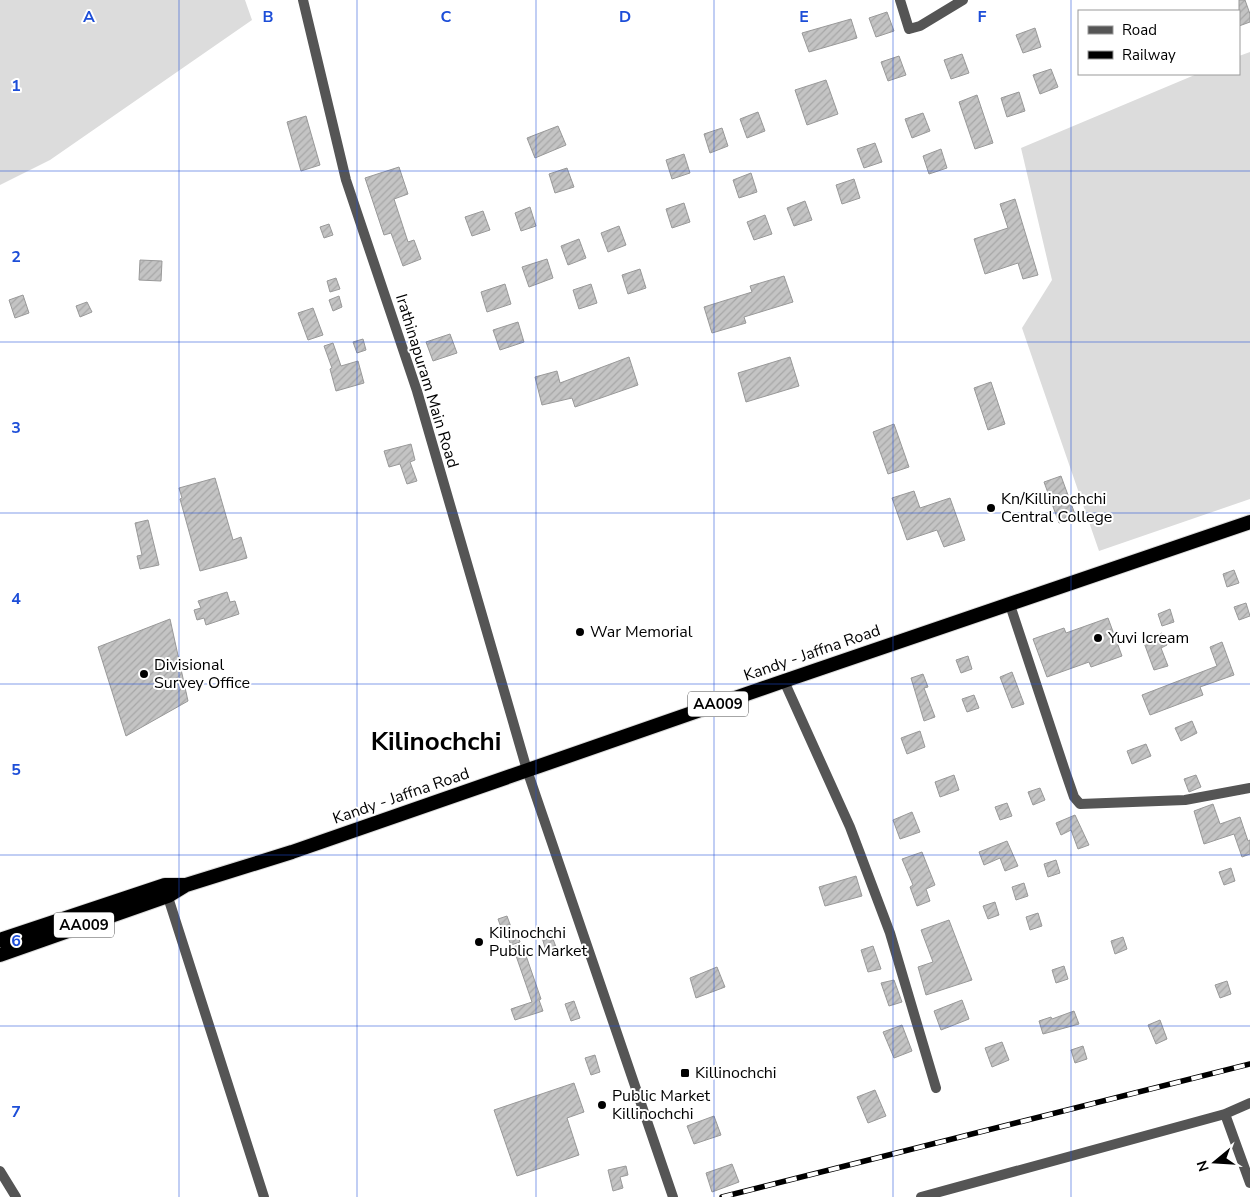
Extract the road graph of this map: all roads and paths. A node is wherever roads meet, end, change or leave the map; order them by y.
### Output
1 (303, 0) edge
2 (900, 0) edge
3 (963, 0) edge
4 (1250, 522) edge
5 (1010, 606) junction
6 (784, 681) junction
7 (527, 770) junction
8 (1250, 788) edge
9 (166, 891) junction
10 (0, 940) edge
11 (0, 955) edge
12 (936, 1088) dead end
13 (1250, 1102) edge
14 (1225, 1114) junction
15 (0, 1171) edge
16 (1250, 1183) edge
17 (16, 1197) edge
18 (264, 1197) edge
19 (674, 1197) edge
20 (921, 1197) edge

1 - 7 street, Irathinapuram Main Road
2 - 3 street
4 - 5 highway, Kandy - Jaffna Road / AA009
5 - 6 highway, Kandy - Jaffna Road / AA009
5 - 8 street
6 - 7 highway, Kandy - Jaffna Road / AA009
6 - 12 street
7 - 9 highway, Kandy - Jaffna Road / AA009
7 - 19 street, Irathinapuram Main Road
9 - 10 highway, Kandy - Jaffna Road / AA009
9 - 11 highway, Kandy - Jaffna Road / AA009
9 - 18 street
13 - 14 street
14 - 16 street
14 - 20 street
15 - 17 street

